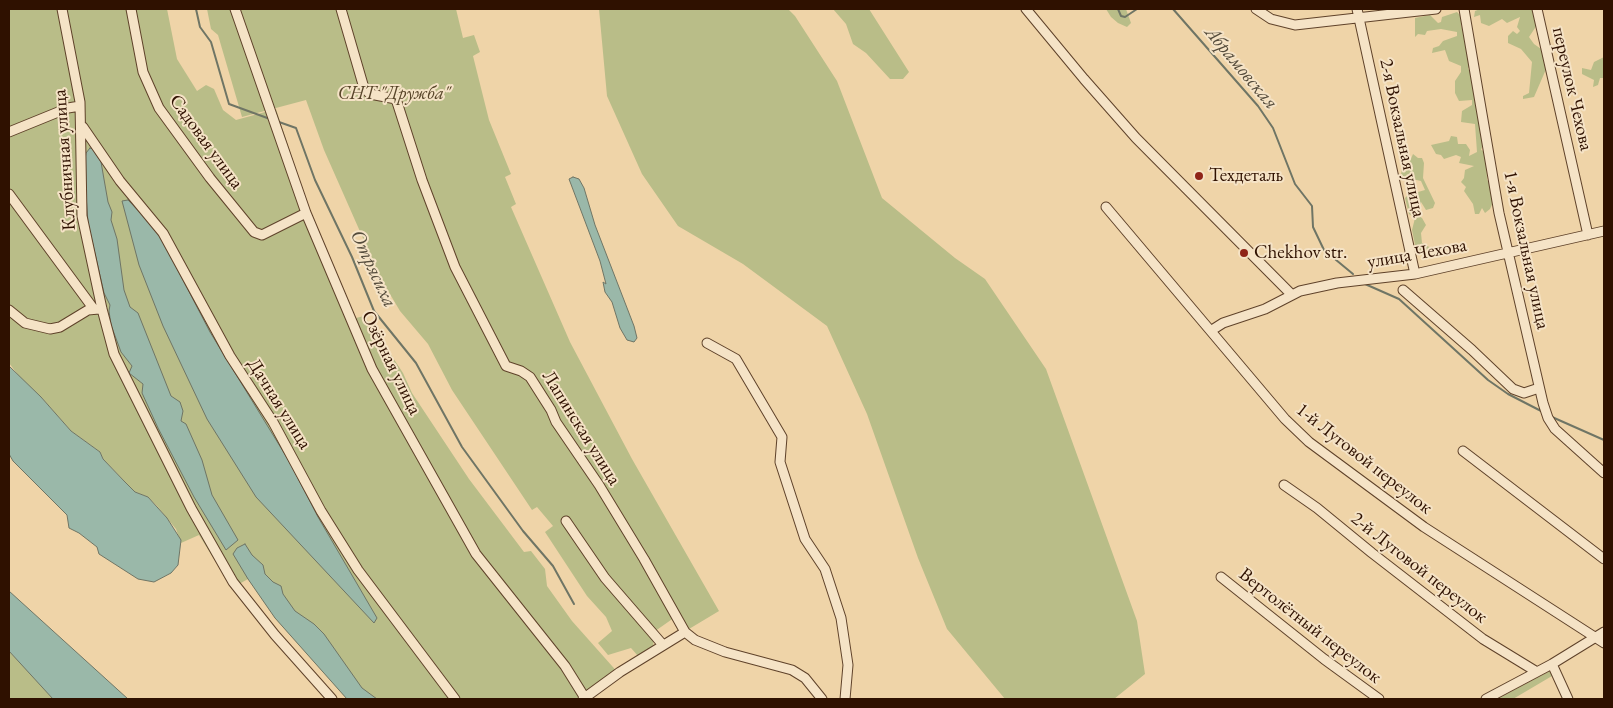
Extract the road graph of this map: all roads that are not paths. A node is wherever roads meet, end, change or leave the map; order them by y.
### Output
1 (62, 9) edge
2 (132, 9) edge
3 (235, 9) edge
4 (341, 9) edge
5 (1026, 9) edge
6 (1256, 9) edge
7 (1357, 9) edge
8 (1436, 9) edge
9 (1464, 9) edge
10 (1537, 9) edge
11 (1359, 18) junction
12 (80, 106) junction
13 (81, 123) junction
14 (9, 132) edge
15 (9, 194) edge
16 (1106, 207) dead end
17 (306, 213) junction
18 (1604, 231) edge
19 (1588, 235) junction
20 (1508, 254) junction
21 (1416, 274) junction
22 (1403, 290) dead end
23 (1291, 294) junction
24 (98, 309) junction
25 (9, 310) edge
26 (1212, 330) junction
27 (707, 342) dead end
28 (1539, 388) junction
29 (1463, 451) dead end
30 (1604, 474) edge
31 (1284, 485) dead end
32 (566, 521) dead end
33 (1604, 559) edge
34 (1222, 577) dead end
35 (685, 632) junction
36 (1604, 632) edge
37 (1594, 638) junction
38 (1604, 643) edge
39 (663, 645) junction
40 (1552, 664) junction
41 (1537, 672) junction
42 (332, 699) edge
43 (455, 699) edge
44 (584, 699) edge
45 (822, 699) edge
46 (845, 699) edge
47 (1379, 699) edge
48 (1486, 699) edge
49 (1568, 699) edge

1 - 12 street, Клубничная улица
2 - 17 street, Садовая улица
3 - 17 street, Озёрная улица
4 - 35 street, Лапинская улица
5 - 23 street
6 - 11 street
7 - 11 street, 2-я Вокзальная улица
8 - 11 street
9 - 20 street, 1-я Вокзальная улица
10 - 19 street, переулок Чехова
11 - 21 street, 2-я Вокзальная улица
12 - 13 street, Клубничная улица
12 - 14 street
13 - 24 street, Клубничная улица
13 - 43 street, Дачная улица
15 - 24 street, Клубничная улица
16 - 26 street, 1-й Луговой переулок
17 - 44 street, Озёрная улица
18 - 19 street, улица Чехова
19 - 20 street, улица Чехова
20 - 21 street, улица Чехова
20 - 28 street, 1-я Вокзальная улица
21 - 23 street, улица Чехова
22 - 28 street
23 - 26 street, улица Чехова
24 - 25 street
24 - 42 street
26 - 37 street, 1-й Луговой переулок
27 - 46 street
28 - 30 street, 1-я Вокзальная улица
29 - 33 street
31 - 41 street, 2-й Луговой переулок
32 - 39 street
34 - 47 street, Вертолётный переулок
35 - 39 street
35 - 45 street
36 - 37 street
37 - 38 street, 1-й Луговой переулок
37 - 40 street
39 - 44 street
40 - 41 street
40 - 49 street
41 - 48 street

